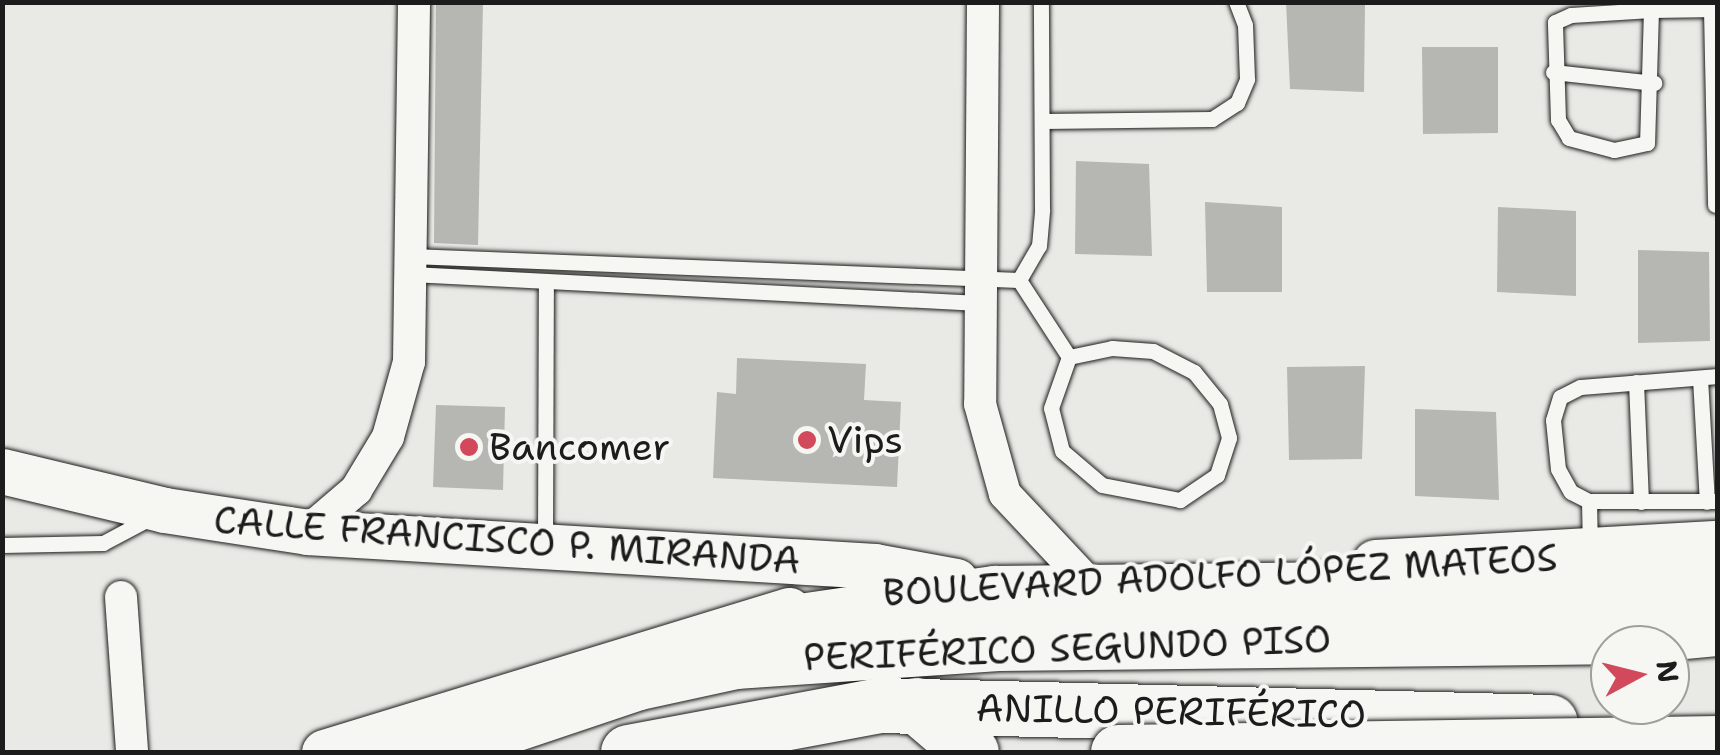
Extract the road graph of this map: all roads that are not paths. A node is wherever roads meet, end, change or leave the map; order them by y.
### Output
1 (414, 2) edge
2 (983, 2) edge
3 (1040, 2) edge
4 (1236, 2) edge
5 (1714, 9) edge
6 (1651, 10) junction
7 (1553, 72) junction
8 (1654, 83) junction
9 (1042, 121) junction
10 (1715, 205) dead end
11 (411, 265) junction
12 (1019, 280) junction
13 (546, 281) junction
14 (979, 293) junction
15 (1069, 358) junction
16 (1718, 376) edge
17 (1700, 378) junction
18 (1636, 382) junction
19 (2, 470) edge
20 (1589, 502) junction
21 (1641, 502) junction
22 (164, 510) junction
23 (1714, 515) edge
24 (307, 532) junction
25 (1617, 532) junction
26 (2, 545) edge
27 (544, 550) junction
28 (1718, 575) edge
29 (956, 581) junction
30 (1098, 582) junction
31 (121, 596) dead end
32 (1718, 628) edge
33 (696, 637) junction
34 (1718, 657) edge
35 (1690, 662) edge
36 (1590, 671) edge
37 (916, 706) junction
38 (1391, 716) junction
39 (1718, 716) edge
40 (1718, 743) edge
41 (132, 752) edge
42 (324, 752) edge
43 (430, 752) edge
44 (498, 752) edge
45 (628, 752) edge
46 (971, 752) edge
47 (1118, 752) edge
48 (1334, 752) edge

1 - 11 street
2 - 14 street
3 - 9 lane
4 - 9 lane
5 - 6 lane
5 - 10 lane
6 - 7 lane
6 - 8 lane
7 - 8 lane
7 - 8 lane
9 - 12 lane
11 - 13 lane
11 - 14 lane
11 - 24 street
12 - 14 lane
12 - 15 lane
13 - 14 lane
13 - 27 lane
14 - 30 street
15 - 15 lane
16 - 17 lane
17 - 18 lane
17 - 23 lane
18 - 20 lane
18 - 21 lane
19 - 22 main road, CALLE FRANCISCO P. MIRANDA
20 - 25 lane
20 - 25 lane
21 - 23 lane
21 - 25 lane
22 - 24 main road, CALLE FRANCISCO P. MIRANDA
22 - 26 lane
23 - 25 main road, BOULEVARD ADOLFO LÓPEZ MATEOS
24 - 27 main road, CALLE FRANCISCO P. MIRANDA
25 - 30 main road, BOULEVARD ADOLFO LÓPEZ MATEOS
27 - 29 main road, CALLE FRANCISCO P. MIRANDA
28 - 30 highway
29 - 30 main road, BOULEVARD ADOLFO LÓPEZ MATEOS
29 - 33 main road, BOULEVARD ADOLFO LÓPEZ MATEOS
30 - 33 highway
31 - 41 street
32 - 43 highway, PERIFÉRICO SEGUNDO PISO
33 - 42 main road, BOULEVARD ADOLFO LÓPEZ MATEOS
34 - 35 highway
36 - 44 highway, ANILLO PERIFÉRICO
37 - 38 highway, ANILLO PERIFÉRICO
37 - 45 highway, ANILLO PERIFÉRICO
37 - 46 highway
38 - 39 highway, ANILLO PERIFÉRICO
38 - 48 highway
40 - 47 highway, bridge

